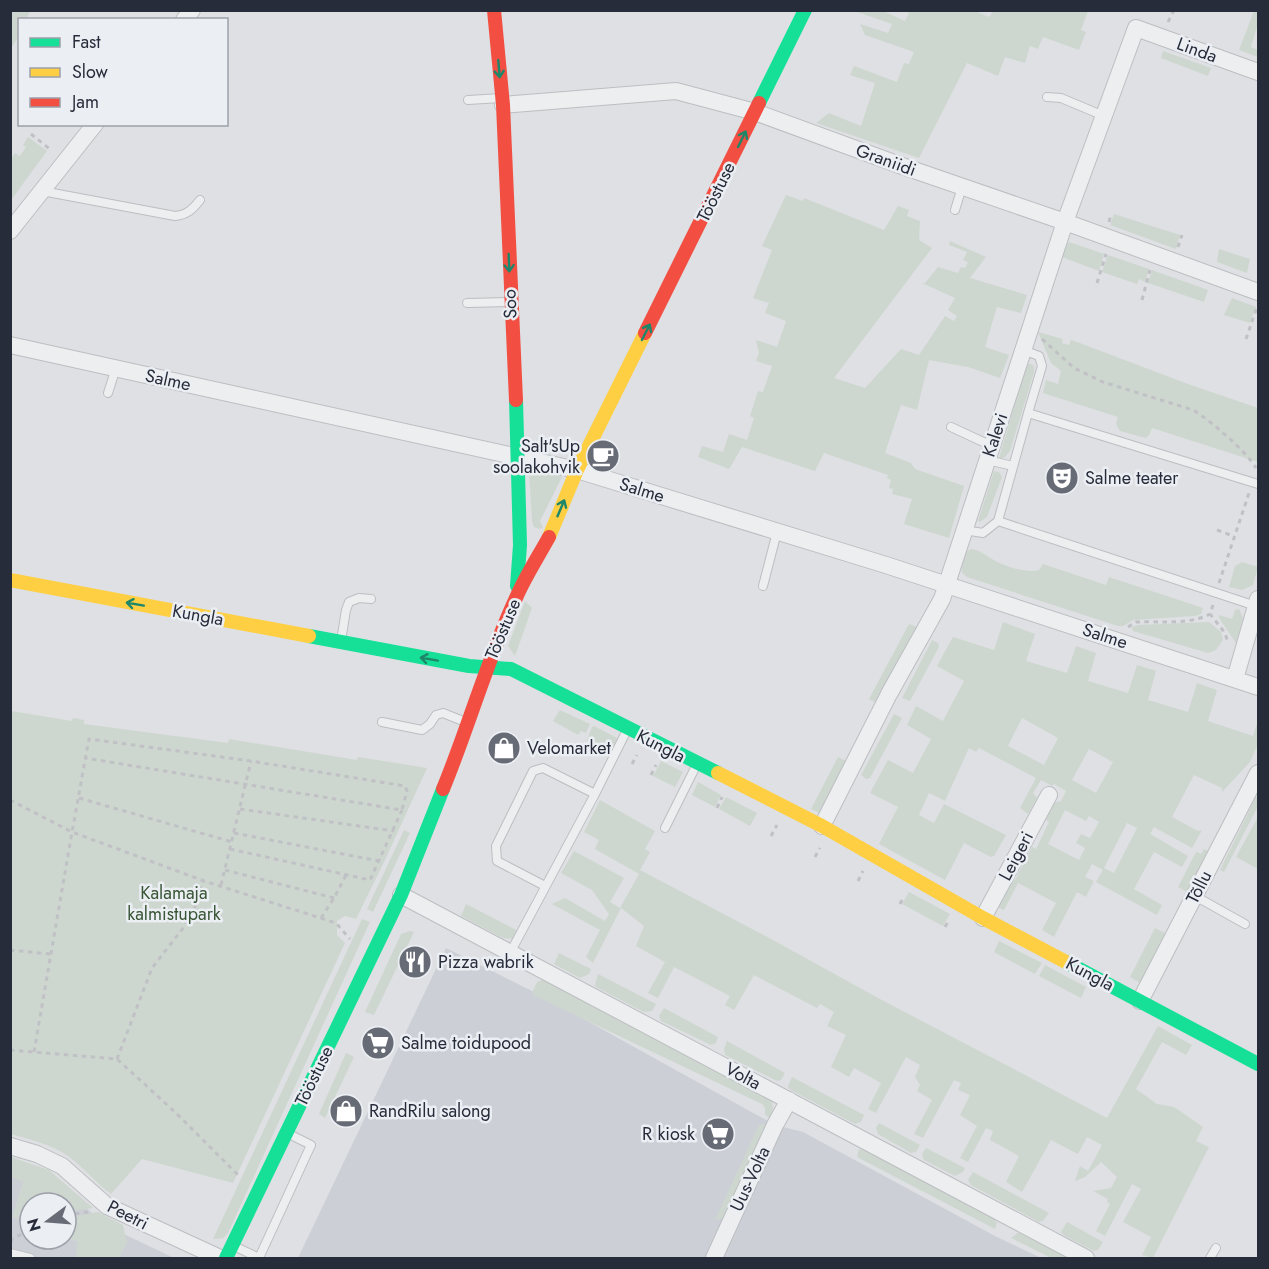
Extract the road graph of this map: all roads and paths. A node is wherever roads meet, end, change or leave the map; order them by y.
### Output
1 (494, 10) edge
2 (805, 10) edge
3 (1136, 28) joint
4 (1258, 72) edge
5 (1047, 97) dead end
6 (468, 100) dead end
7 (502, 101) junction
8 (755, 112) junction
9 (1104, 116) junction
10 (93, 126) edge
11 (31, 134) dead end
12 (51, 150) dead end
13 (962, 187) junction
14 (42, 191) junction
15 (200, 200) dead end
16 (955, 210) dead end
17 (1065, 222) junction
18 (10, 231) edge
19 (1182, 235) dead end
20 (1177, 251) dead end
21 (1107, 252) dead end
22 (1151, 268) dead end
23 (1097, 283) dead end
24 (1258, 292) edge
25 (1142, 300) dead end
26 (510, 302) junction
27 (467, 303) dead end
28 (1258, 305) edge
29 (1035, 333) dead end
30 (1246, 339) dead end
31 (10, 345) edge
32 (1023, 350) junction
33 (116, 369) junction
34 (108, 393) dead end
35 (1028, 413) junction
36 (951, 427) dead end
37 (989, 453) junction
38 (518, 456) junction
39 (1013, 466) junction
40 (1256, 468) dead end
41 (577, 470) junction
42 (1258, 484) edge
43 (1250, 491) dead end
44 (519, 512) junction
45 (998, 521) junction
46 (964, 530) junction
47 (1217, 530) dead end
48 (777, 532) junction
49 (1233, 536) junction
50 (548, 538) junction
51 (10, 580) edge
52 (1219, 583) dead end
53 (763, 586) dead end
54 (946, 586) junction
55 (516, 597) junction
56 (371, 599) dead end
57 (1214, 600) dead end
58 (1257, 602) edge
59 (1210, 614) junction
60 (1126, 631) dead end
61 (340, 643) junction
62 (1226, 653) dead end
63 (487, 667) junction
64 (1234, 679) junction
65 (1258, 687) edge
66 (382, 722) dead end
67 (468, 723) junction
68 (628, 729) junction
69 (86, 758) junction
70 (251, 761) junction
71 (697, 764) junction
72 (1258, 773) edge
73 (246, 784) junction
74 (724, 792) dead end
75 (595, 794) junction
76 (1053, 794) dead end
77 (79, 798) junction
78 (10, 800) edge
79 (717, 808) dead end
80 (240, 809) junction
81 (402, 810) junction
82 (779, 821) dead end
83 (822, 826) junction
84 (665, 828) dead end
85 (394, 831) junction
86 (72, 832) junction
87 (234, 833) junction
88 (771, 836) dead end
89 (232, 842) junction
90 (822, 844) dead end
91 (230, 849) junction
92 (815, 857) dead end
93 (379, 861) junction
94 (865, 867) dead end
95 (225, 870) junction
96 (346, 875) junction
97 (204, 881) junction
98 (858, 881) dead end
99 (221, 885) junction
100 (545, 886) junction
101 (401, 895) junction
102 (1195, 896) junction
103 (334, 898) junction
104 (321, 918) junction
105 (983, 918) junction
106 (1245, 924) dead end
107 (350, 939) dead end
108 (10, 950) edge
109 (510, 953) junction
110 (51, 954) junction
111 (1140, 1001) junction
112 (10, 1050) edge
113 (34, 1052) junction
114 (117, 1059) junction
115 (1258, 1064) edge
116 (789, 1100) junction
117 (286, 1133) junction
118 (10, 1146) edge
119 (239, 1176) dead end
120 (94, 1210) dead end
121 (78, 1213) edge
122 (233, 1245) junction
123 (1216, 1248) dead end
124 (10, 1253) edge
125 (30, 1258) edge
126 (220, 1258) edge
127 (226, 1258) edge
128 (714, 1258) edge
129 (1086, 1258) edge
130 (1210, 1258) edge

1 -> 7 street, Soo
2 - 8 street, Tööstuse
3 - 4 street, Linda
3 - 9 street, Kalevi
5 - 9 lane
6 - 7 lane
7 - 8 street, Graniidi
7 -> 26 street, Soo
8 - 13 street, Graniidi
41 -> 8 street, Tööstuse
9 - 17 street, Kalevi
10 - 14 street
11 - 12 path
13 - 16 lane
13 - 17 street, Graniidi
14 - 15 lane
14 - 18 street
17 - 24 street, Graniidi
17 - 32 street, Kalevi
19 - 20 path
21 - 23 path
22 - 25 path
26 - 27 lane
26 - 38 street, Soo
28 - 30 path
29 - 40 path
31 - 33 street, Salme
32 - 35 lane
32 - 37 street, Kalevi
33 - 34 lane
33 - 38 street, Salme
35 - 39 lane
35 - 42 lane
36 - 37 lane
37 - 39 lane
37 - 46 street, Kalevi
38 - 41 street, Salme
38 - 44 street, Soo
39 - 45 lane
41 - 48 street, Salme
50 -> 41 street, Tööstuse
43 - 49 path
44 - 50 street
44 - 55 street, Soo
45 - 46 lane
45 - 58 lane
46 - 54 street, Kalevi
47 - 49 path
48 - 53 lane
48 - 54 street, Salme
49 - 52 path
50 - 55 street, Tööstuse
61 -> 51 street, Kungla
54 - 64 street, Salme
54 - 83 street, Kalevi
55 - 63 street, Tööstuse
56 - 61 lane
57 - 59 path
58 - 64 street
59 - 60 path
59 - 62 path
63 -> 61 street, Kungla
63 - 67 street, Tööstuse
63 - 68 street, Kungla
64 - 65 street, Salme
66 - 67 lane
67 - 101 street, Tööstuse
68 - 71 street, Kungla
68 - 75 lane
69 - 70 path
69 - 73 path
69 - 77 path
70 - 73 path
70 - 81 path
71 - 83 street, Kungla
71 - 84 lane
72 - 102 street, Tõllu
73 - 80 path
73 - 81 path
74 - 79 path
75 - 100 lane
75 - 100 lane
76 - 105 street, Leigeri
77 - 86 path
77 - 89 path
78 - 86 path
80 - 85 path
80 - 87 path
81 - 85 path
82 - 88 path
83 - 105 street, Kungla
85 - 93 path
86 - 97 path
86 - 110 path
87 - 89 path
87 - 93 path
89 - 91 path
90 - 92 path
91 - 95 path
91 - 96 path
93 - 96 path
94 - 98 path
95 - 99 path
95 - 103 path
96 - 103 path
97 - 99 path
97 - 114 path
99 - 104 path
100 - 109 lane
101 - 109 street, Volta
101 - 117 street, Tööstuse
102 - 106 lane
102 - 111 street, Tõllu
103 - 104 path
104 - 107 path
105 - 111 street, Kungla
108 - 110 path
109 - 116 street, Volta
110 - 113 path
111 - 115 street, Kungla
112 - 113 path
113 - 114 path
114 - 119 path
116 - 128 street, Uus-Volta
116 - 129 street, Volta
117 - 122 street, Tööstuse
117 - 122 lane
118 - 126 street, Peetri
120 - 121 path
122 - 127 street, Tööstuse
123 - 130 lane
124 - 125 lane

